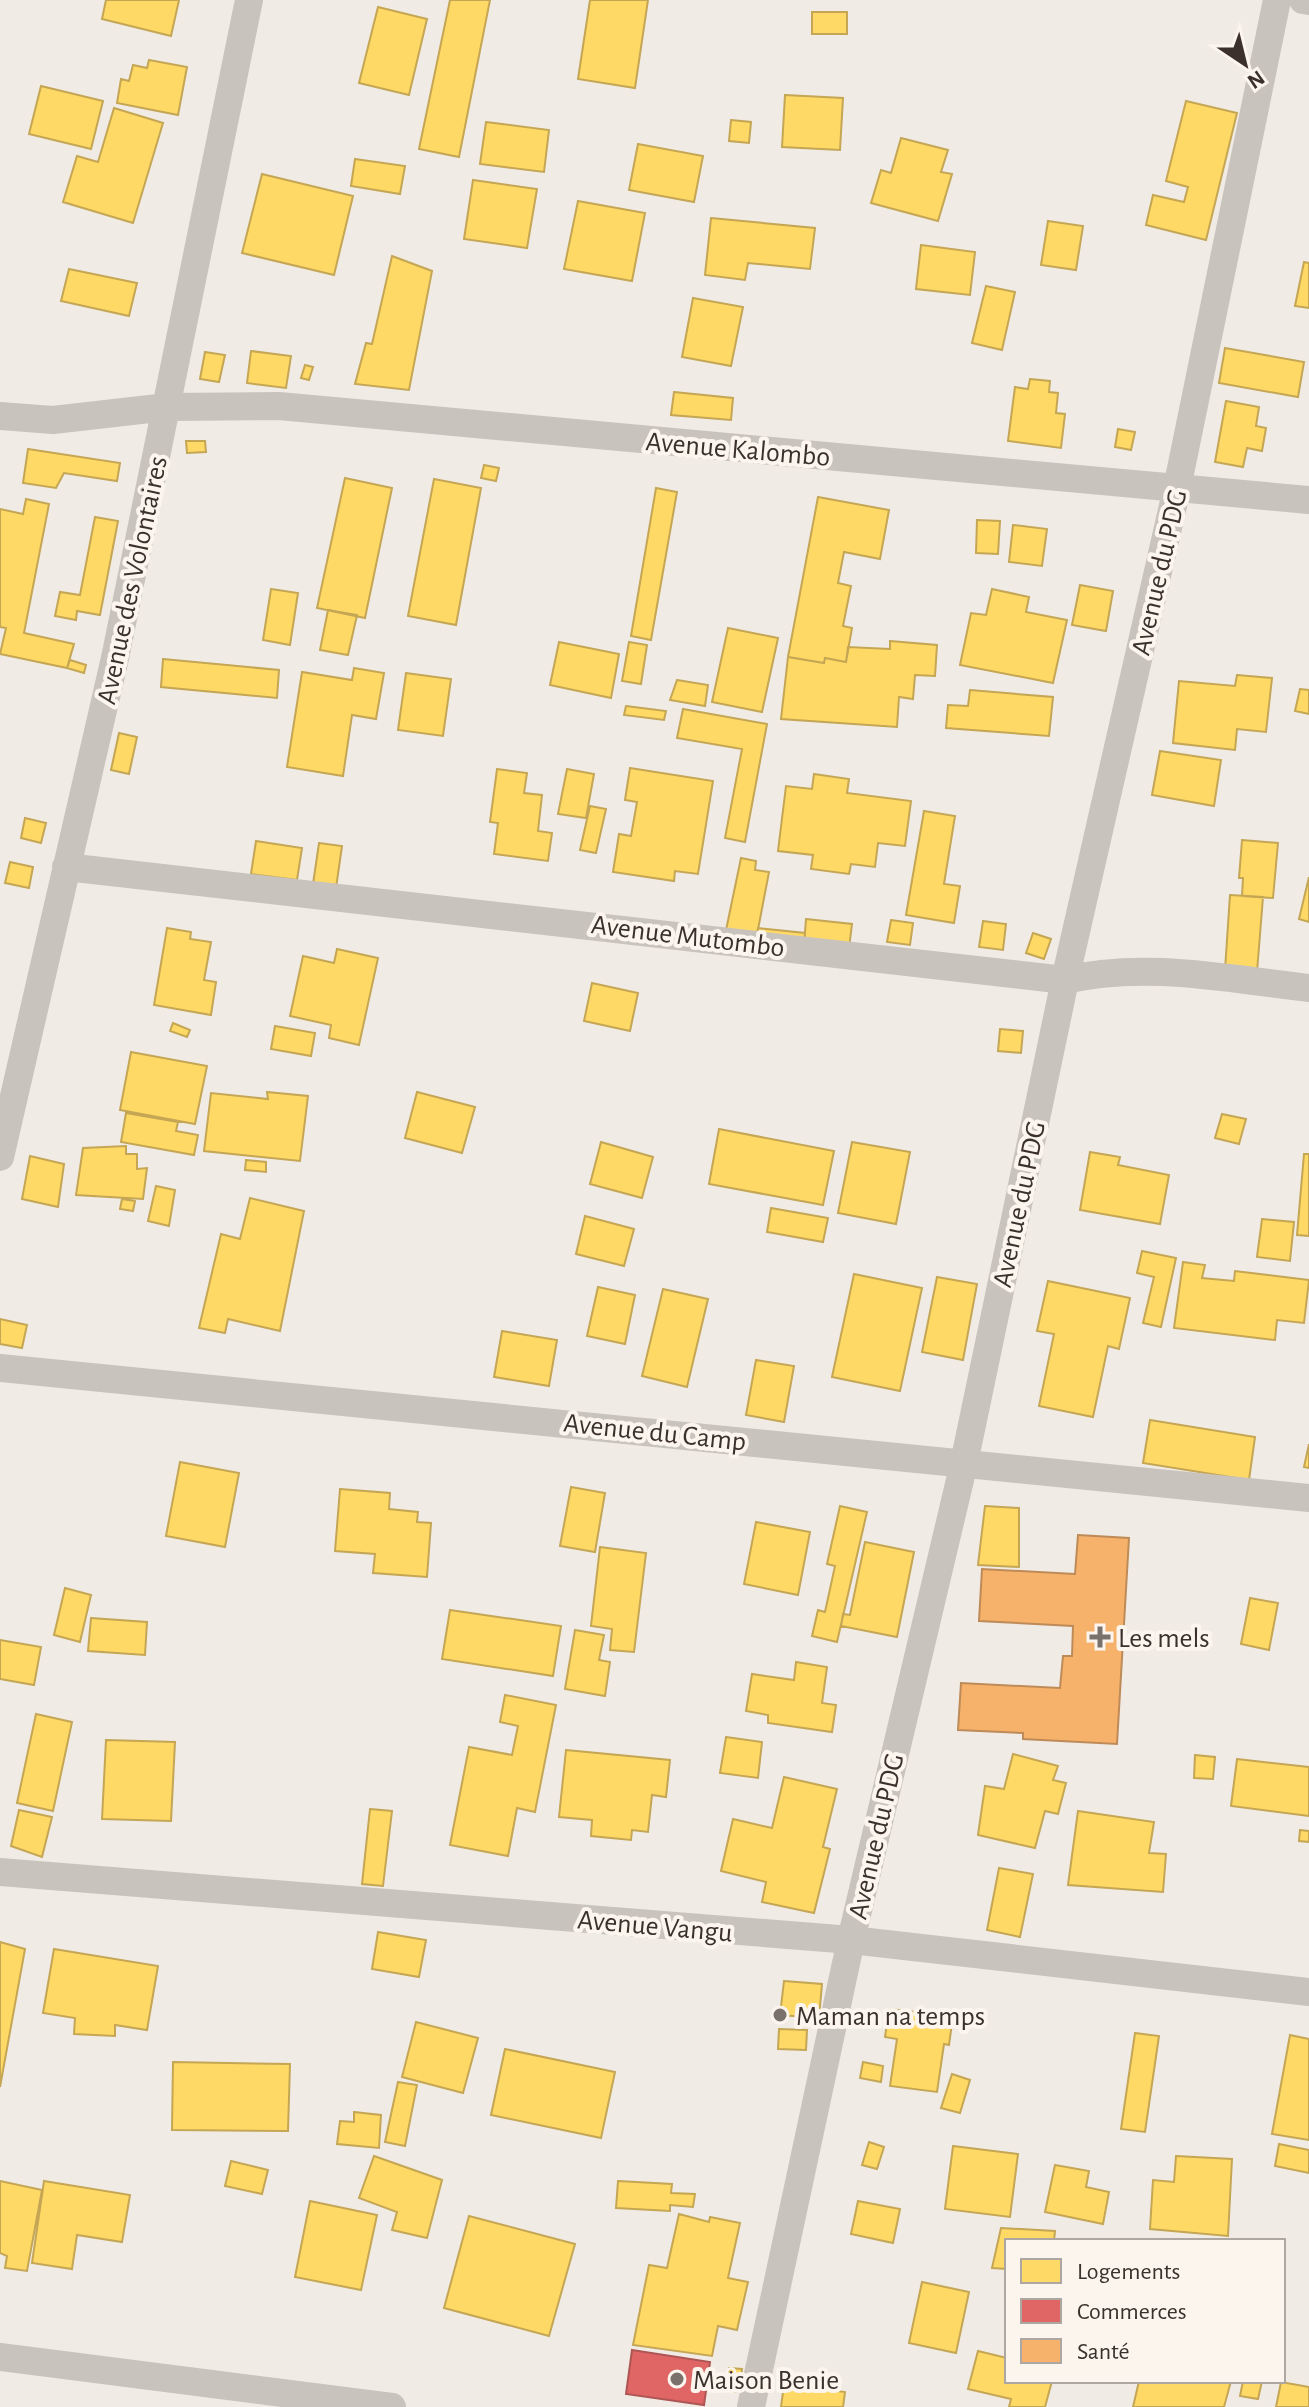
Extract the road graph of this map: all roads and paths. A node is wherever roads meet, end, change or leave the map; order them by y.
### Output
1 (249, 0) edge
2 (1277, 0) edge
3 (167, 407) junction
4 (0, 416) edge
5 (1177, 488) junction
6 (1309, 500) edge
7 (66, 867) junction
8 (1065, 980) junction
9 (1309, 988) edge
10 (0, 1157) edge
11 (0, 1368) edge
12 (964, 1463) junction
13 (1309, 1498) edge
14 (0, 1872) edge
15 (851, 1940) junction
16 (1309, 1992) edge
17 (0, 2357) edge
18 (392, 2407) edge
19 (751, 2407) edge

1 - 3 street, Avenue des Volontaires
2 - 5 street, Avenue du PDG
3 - 4 street, Avenue Kalombo
3 - 5 street, Avenue Kalombo
3 - 7 street, Avenue des Volontaires
5 - 6 street, Avenue Kalombo
5 - 8 street, Avenue du PDG
7 - 8 street, Avenue Mutombo
7 - 10 street, Avenue des Volontaires
8 - 9 street, Avenue Mutombo
8 - 12 street, Avenue du PDG
11 - 12 street, Avenue du Camp
12 - 13 street, Avenue du Camp
12 - 15 street, Avenue du PDG
14 - 15 street, Avenue Vangu
15 - 16 street, Avenue Vangu
15 - 19 street, Avenue du PDG
17 - 18 street

